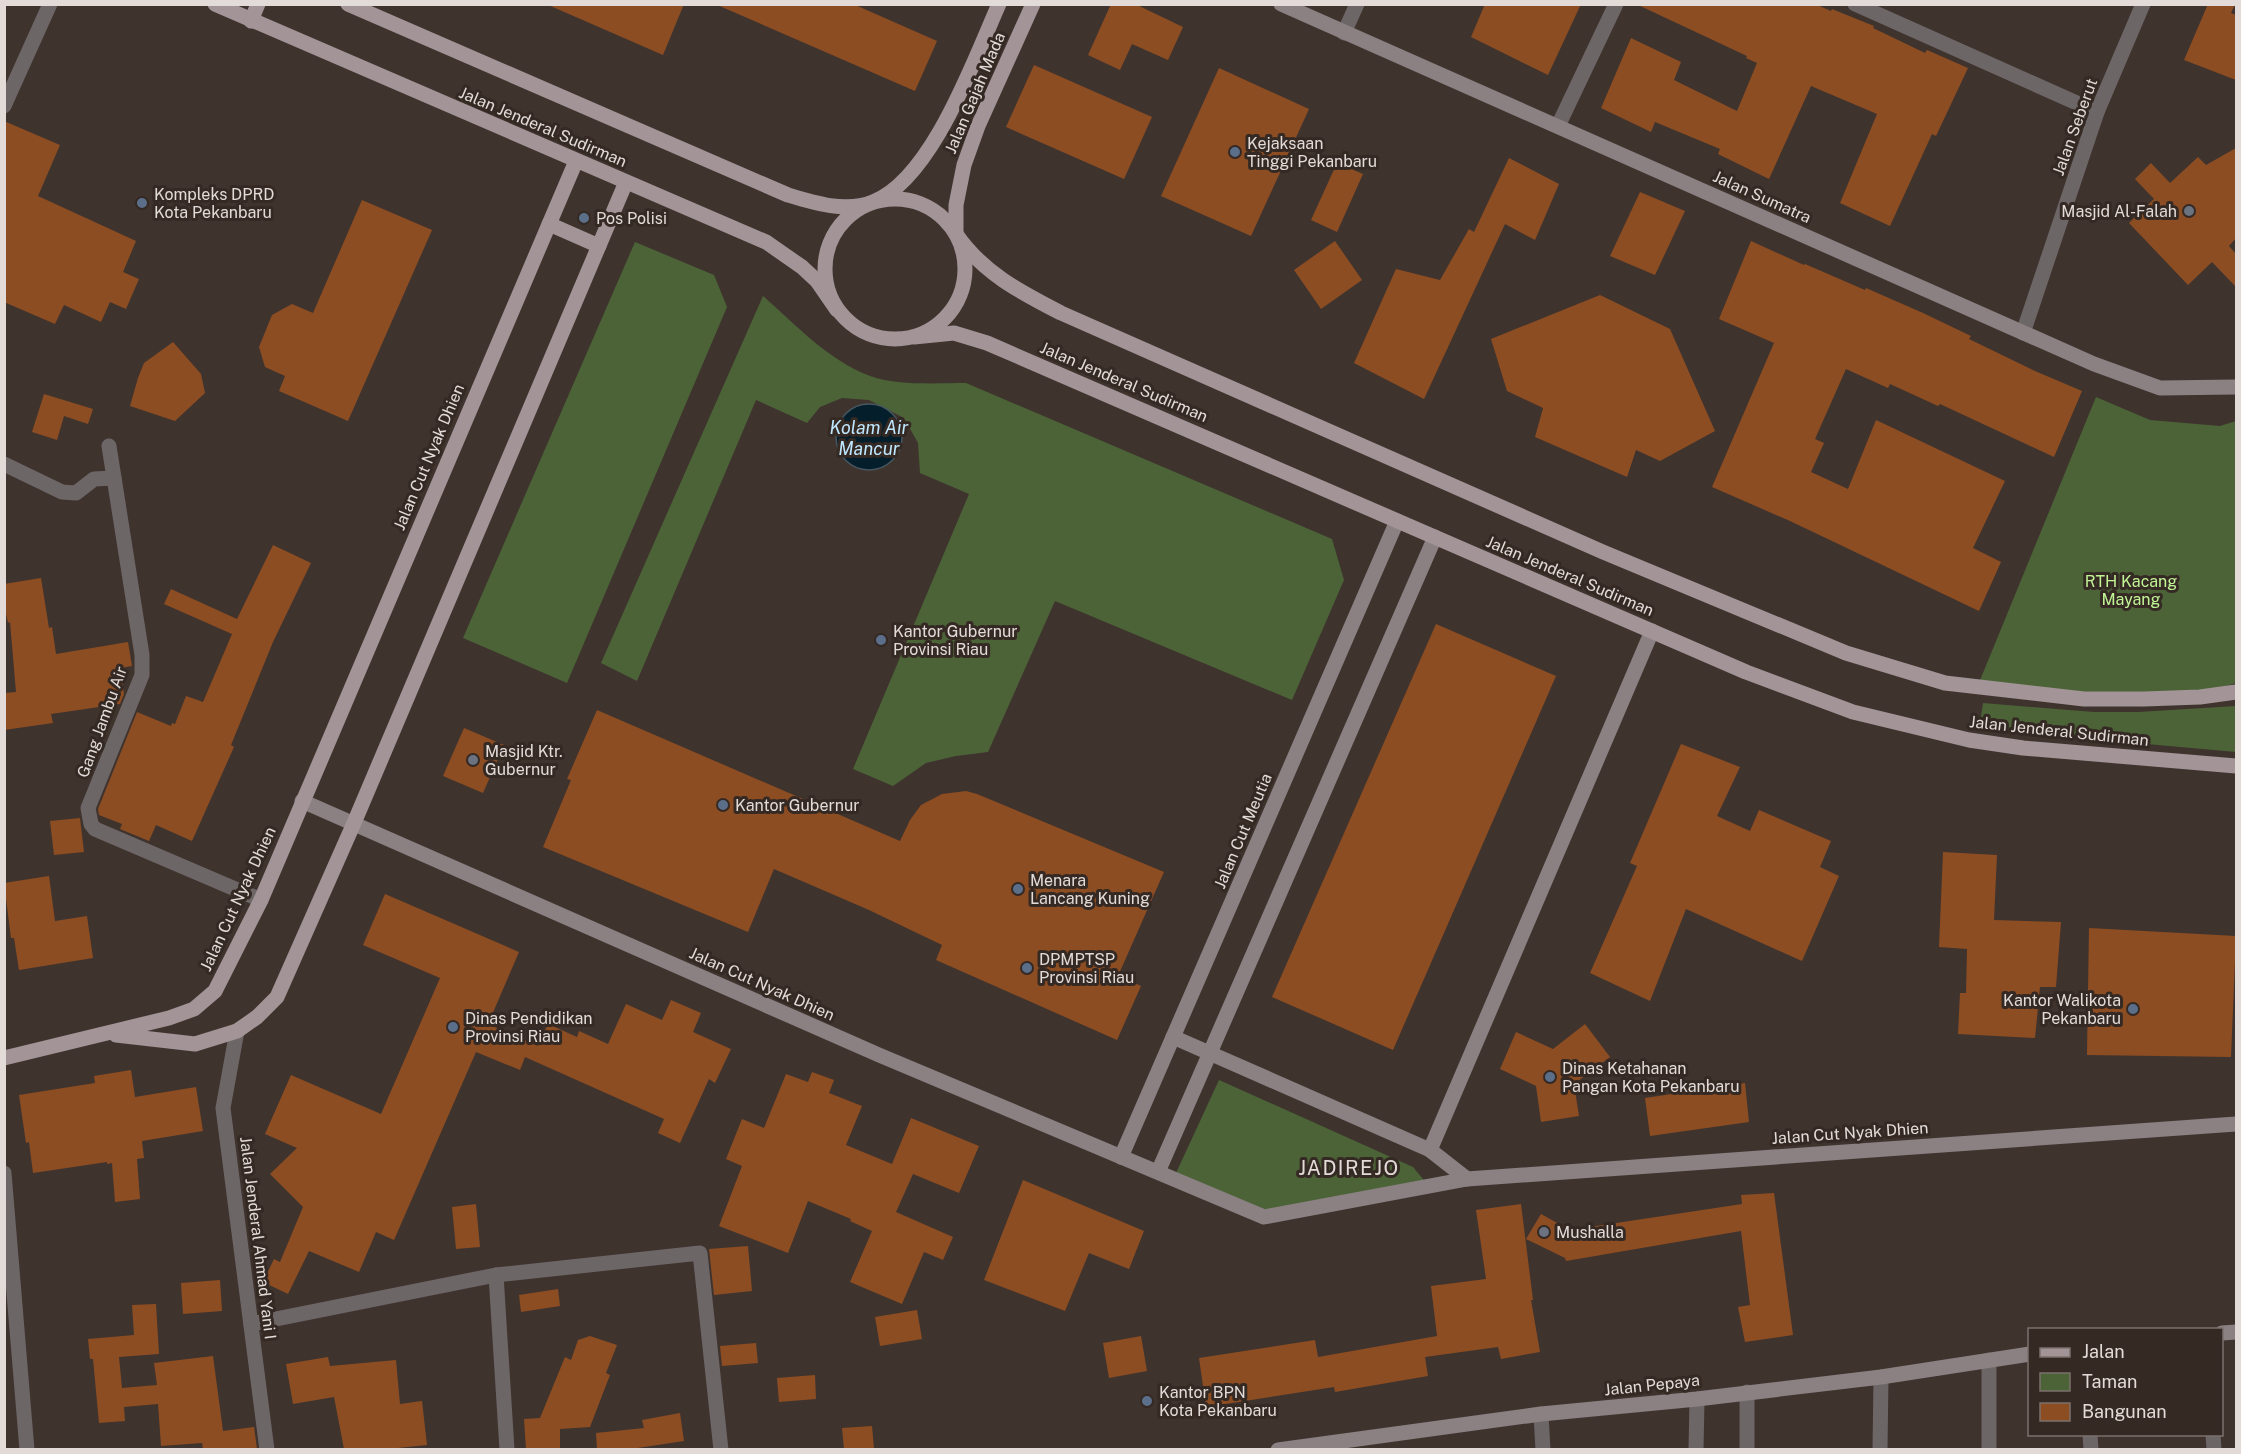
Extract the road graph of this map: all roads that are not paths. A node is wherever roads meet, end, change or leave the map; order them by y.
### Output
1 (51, 4) edge
2 (215, 4) edge
3 (258, 4) edge
4 (348, 4) edge
5 (999, 4) edge
6 (1033, 4) edge
7 (1281, 4) edge
8 (1357, 4) edge
9 (1616, 4) edge
10 (2143, 4) edge
11 (1858, 5) edge
12 (251, 21) junction
13 (1344, 33) junction
14 (4, 106) edge
15 (2097, 112) junction
16 (1558, 126) junction
17 (576, 161) junction
18 (626, 182) junction
19 (872, 203) junction
20 (549, 224) junction
21 (956, 234) junction
22 (598, 246) junction
23 (837, 310) junction
24 (2023, 333) junction
25 (914, 337) junction
26 (2236, 387) edge
27 (109, 446) dead end
28 (4, 464) edge
29 (114, 478) junction
30 (1397, 520) junction
31 (1435, 537) junction
32 (1652, 631) junction
33 (2236, 692) edge
34 (2236, 766) edge
35 (302, 801) junction
36 (354, 823) junction
37 (261, 900) junction
38 (237, 1031) junction
39 (108, 1034) junction
40 (1173, 1037) junction
41 (1209, 1053) junction
42 (4, 1058) edge
43 (2236, 1124) edge
44 (1430, 1150) junction
45 (1121, 1156) junction
46 (1158, 1172) junction
47 (4, 1173) edge
48 (1467, 1179) junction
49 (496, 1275) junction
50 (251, 1324) junction
51 (2028, 1354) edge
52 (1989, 1360) junction
53 (1881, 1377) junction
54 (1747, 1392) junction
55 (1697, 1399) junction
56 (1541, 1414) junction
57 (27, 1449) edge
58 (267, 1449) edge
59 (507, 1449) edge
60 (721, 1449) edge
61 (1278, 1449) edge
62 (1543, 1449) edge
63 (1696, 1449) edge
64 (1747, 1449) edge
65 (1880, 1449) edge
66 (1989, 1449) edge

1 - 14 street
2 - 12 main road, Jalan Jenderal Sudirman
3 - 12 main road
4 - 19 main road, Jalan Jenderal Sudirman
5 - 19 main road, Jalan Gajah Mada
6 - 21 main road, Jalan Gajah Mada
7 - 13 street, Jalan Sumatra
8 - 13 street
9 - 16 street
10 - 15 street, Jalan Seberut
11 - 15 street
12 - 17 main road, Jalan Jenderal Sudirman
13 - 16 street, Jalan Sumatra
15 - 24 street, Jalan Seberut
16 - 24 street, Jalan Sumatra
17 - 18 main road, Jalan Jenderal Sudirman
17 - 20 main road, Jalan Cut Nyak Dhien
18 - 22 main road
18 - 23 main road, Jalan Jenderal Sudirman
19 - 21 main road
19 - 23 main road
20 - 22 main road
20 - 35 main road, Jalan Cut Nyak Dhien
21 - 25 main road
21 - 33 main road, Jalan Jenderal Sudirman
22 - 36 main road
23 - 25 main road
24 - 26 street, Jalan Sumatra
25 - 30 main road, Jalan Jenderal Sudirman
27 - 29 street, Gang Jambu Air
28 - 29 street
29 - 37 street, Gang Jambu Air
30 - 31 main road, Jalan Jenderal Sudirman
30 - 40 street, Jalan Cut Meutia
31 - 32 main road, Jalan Jenderal Sudirman
31 - 41 street
32 - 34 main road, Jalan Jenderal Sudirman
32 - 44 street
35 - 36 street, Jalan Cut Nyak Dhien
35 - 37 main road, Jalan Cut Nyak Dhien
36 - 38 main road
36 - 45 street, Jalan Cut Nyak Dhien
37 - 39 main road, Jalan Cut Nyak Dhien
38 - 39 main road
38 - 50 street, Jalan Jenderal Ahmad Yani I
39 - 42 main road, Jalan Cut Nyak Dhien
40 - 41 street
40 - 45 street, Jalan Cut Meutia
41 - 44 street
41 - 46 street
43 - 48 street, Jalan Cut Nyak Dhien
44 - 48 street
45 - 46 street, Jalan Cut Nyak Dhien
46 - 48 street, Jalan Cut Nyak Dhien
47 - 57 street
49 - 50 street
49 - 59 street
49 - 60 street
50 - 58 street, Jalan Jenderal Ahmad Yani I
51 - 52 street, Jalan Pepaya
52 - 53 street, Jalan Pepaya
52 - 66 street
53 - 54 street, Jalan Pepaya
53 - 65 street
54 - 55 street, Jalan Pepaya
54 - 64 street
55 - 56 street, Jalan Pepaya
55 - 63 street
56 - 61 street, Jalan Pepaya
56 - 62 street

